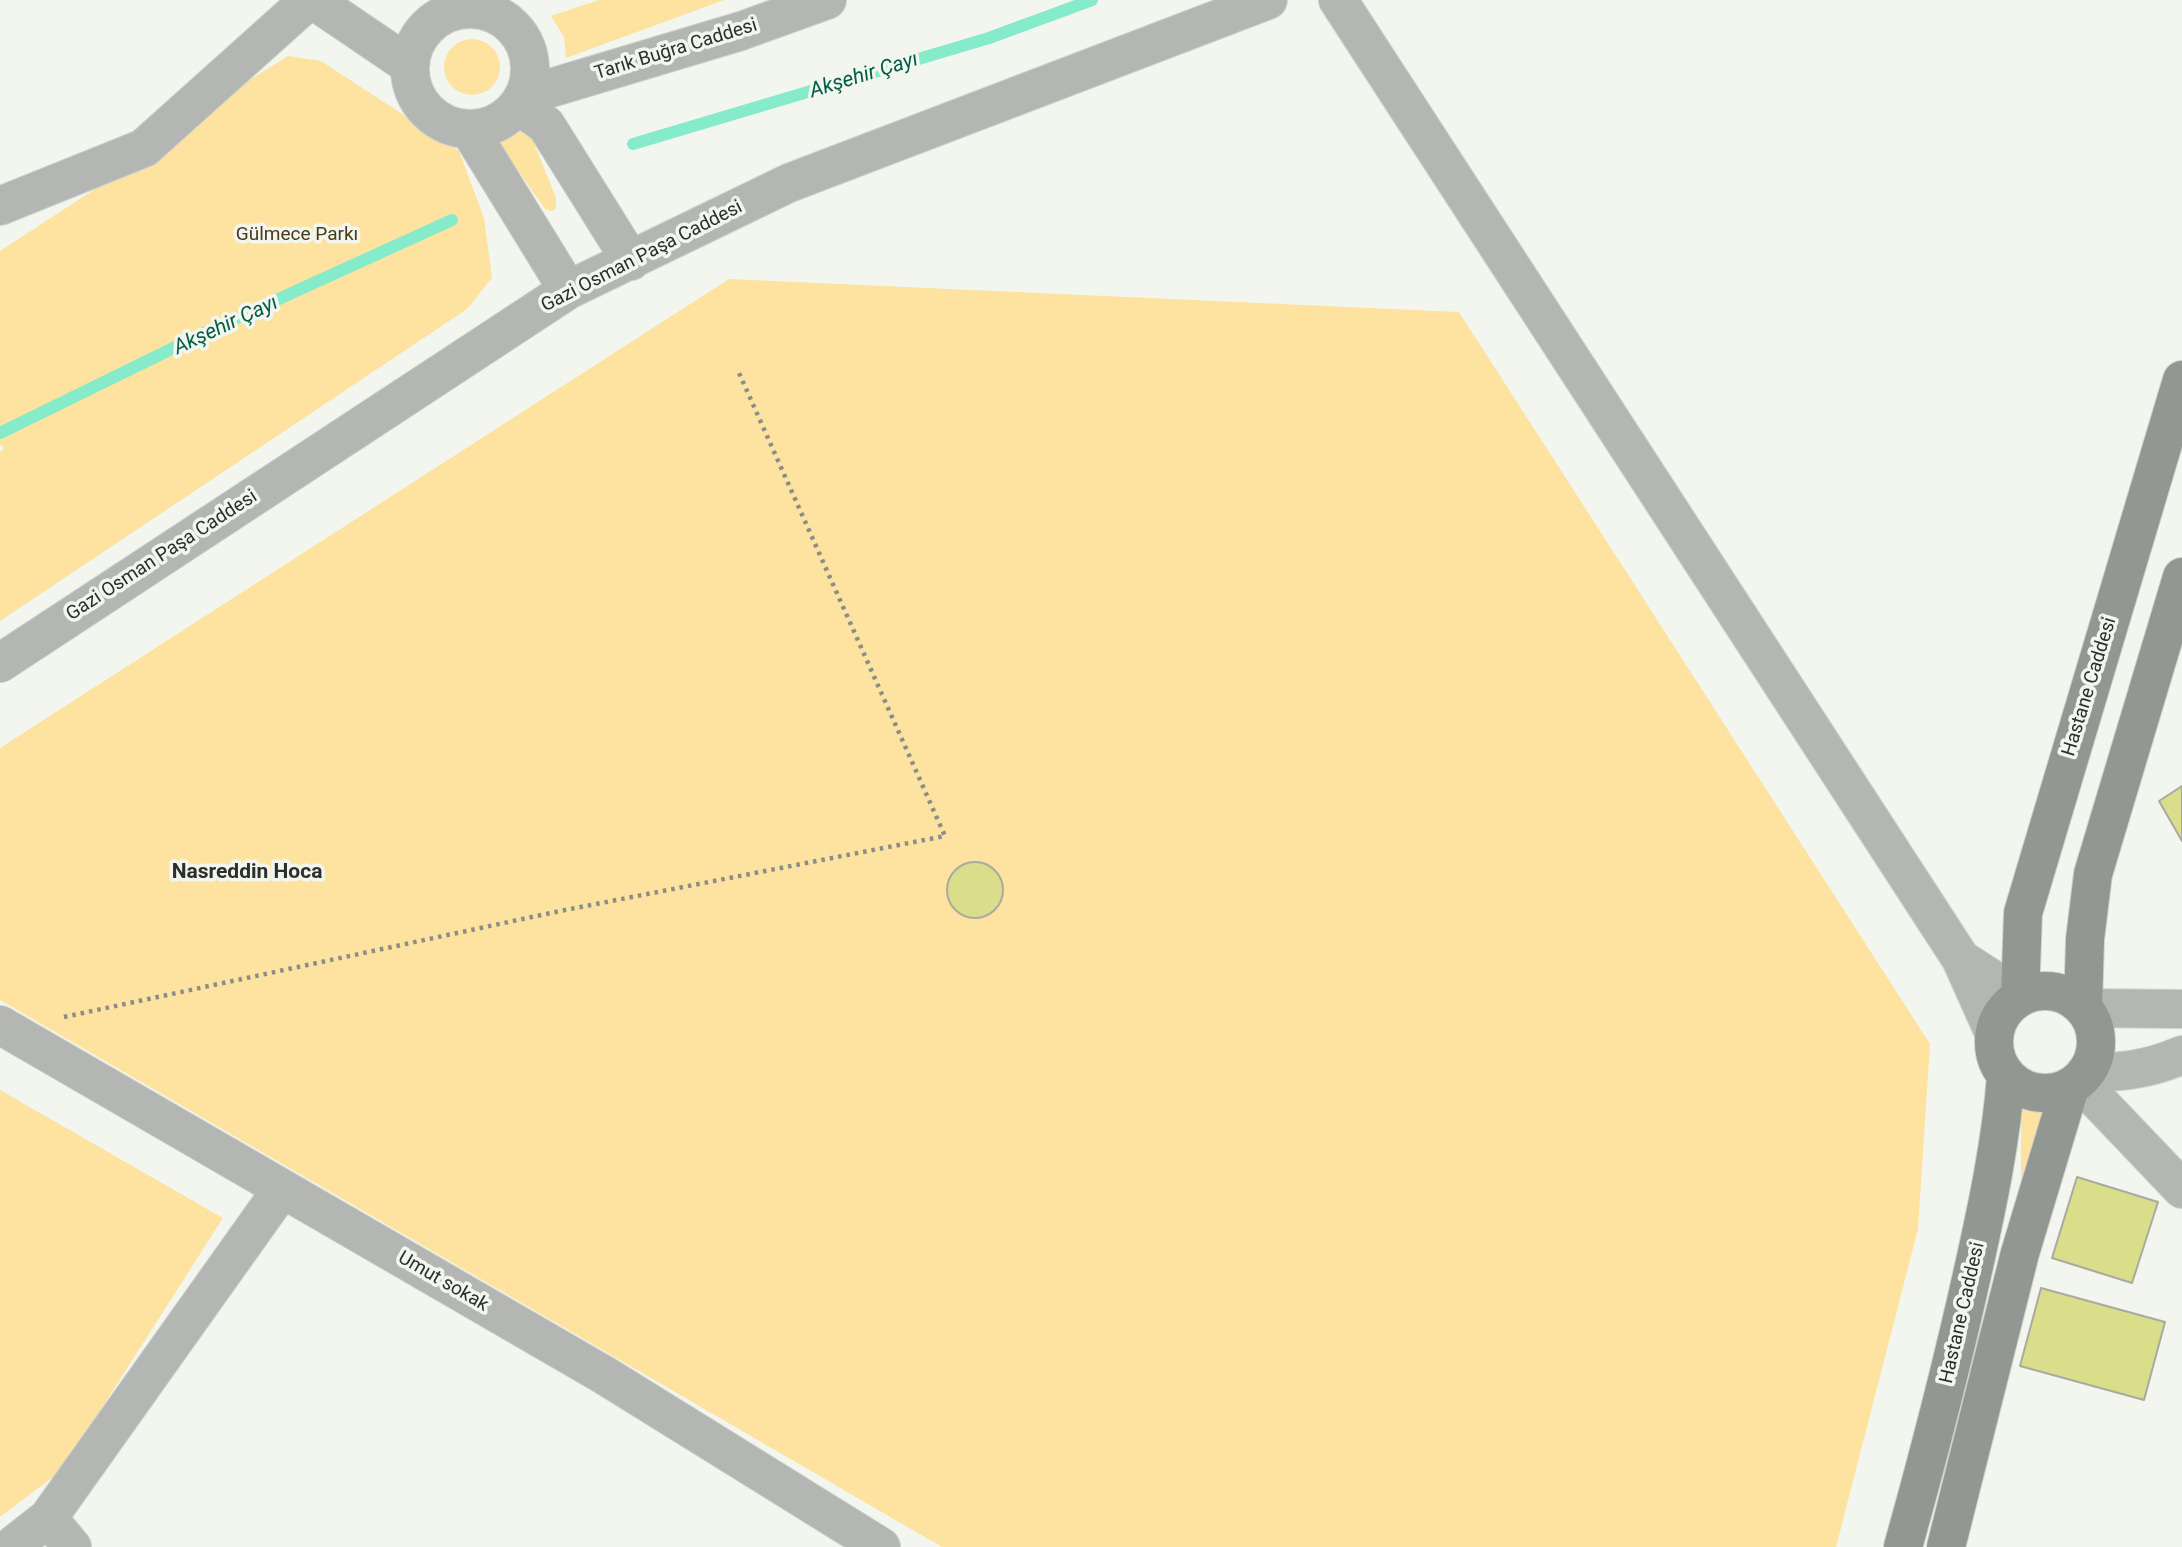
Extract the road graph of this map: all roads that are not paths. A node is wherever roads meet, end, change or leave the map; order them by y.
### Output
1 (311, 0) edge
2 (501, 0) edge
3 (827, 0) edge
4 (1268, 0) edge
5 (1338, 0) edge
6 (453, 7) edge
7 (409, 65) junction
8 (521, 101) junction
9 (469, 129) junction
10 (0, 206) edge
11 (631, 261) junction
12 (568, 290) junction
13 (2182, 380) edge
14 (2182, 577) edge
15 (0, 663) edge
16 (1961, 959) junction
17 (2020, 997) junction
18 (2083, 1007) junction
19 (2182, 1009) edge
20 (9, 1030) edge
21 (1994, 1033) junction
22 (2182, 1055) edge
23 (2006, 1076) junction
24 (2078, 1080) junction
25 (282, 1189) junction
26 (2182, 1189) edge
27 (60, 1533) edge
28 (868, 1544) edge
29 (10, 1547) edge
30 (1903, 1547) edge
31 (1946, 1547) edge

1 - 7 street
1 - 10 street
2 - 6 street
3 - 8 street, Tarık Buğra Caddesi
4 - 11 street, Gazi Osman Paşa Caddesi
5 - 16 street
6 - 7 street
6 - 8 street
7 - 9 street
8 - 9 street
8 - 11 street
9 - 12 street
11 - 12 street, Gazi Osman Paşa Caddesi
12 - 15 street, Gazi Osman Paşa Caddesi
13 - 17 main road, Hastane Caddesi
14 - 18 main road
16 - 17 street
16 - 21 street
17 - 18 main road
17 - 21 main road
18 - 19 street
18 - 24 main road
20 - 25 street, Umut sokak
21 - 23 main road
22 - 24 street
23 - 24 main road
23 - 30 main road, Hastane Caddesi
24 - 26 street
24 - 31 main road
25 - 27 street
25 - 28 street, Umut sokak
27 - 29 street

